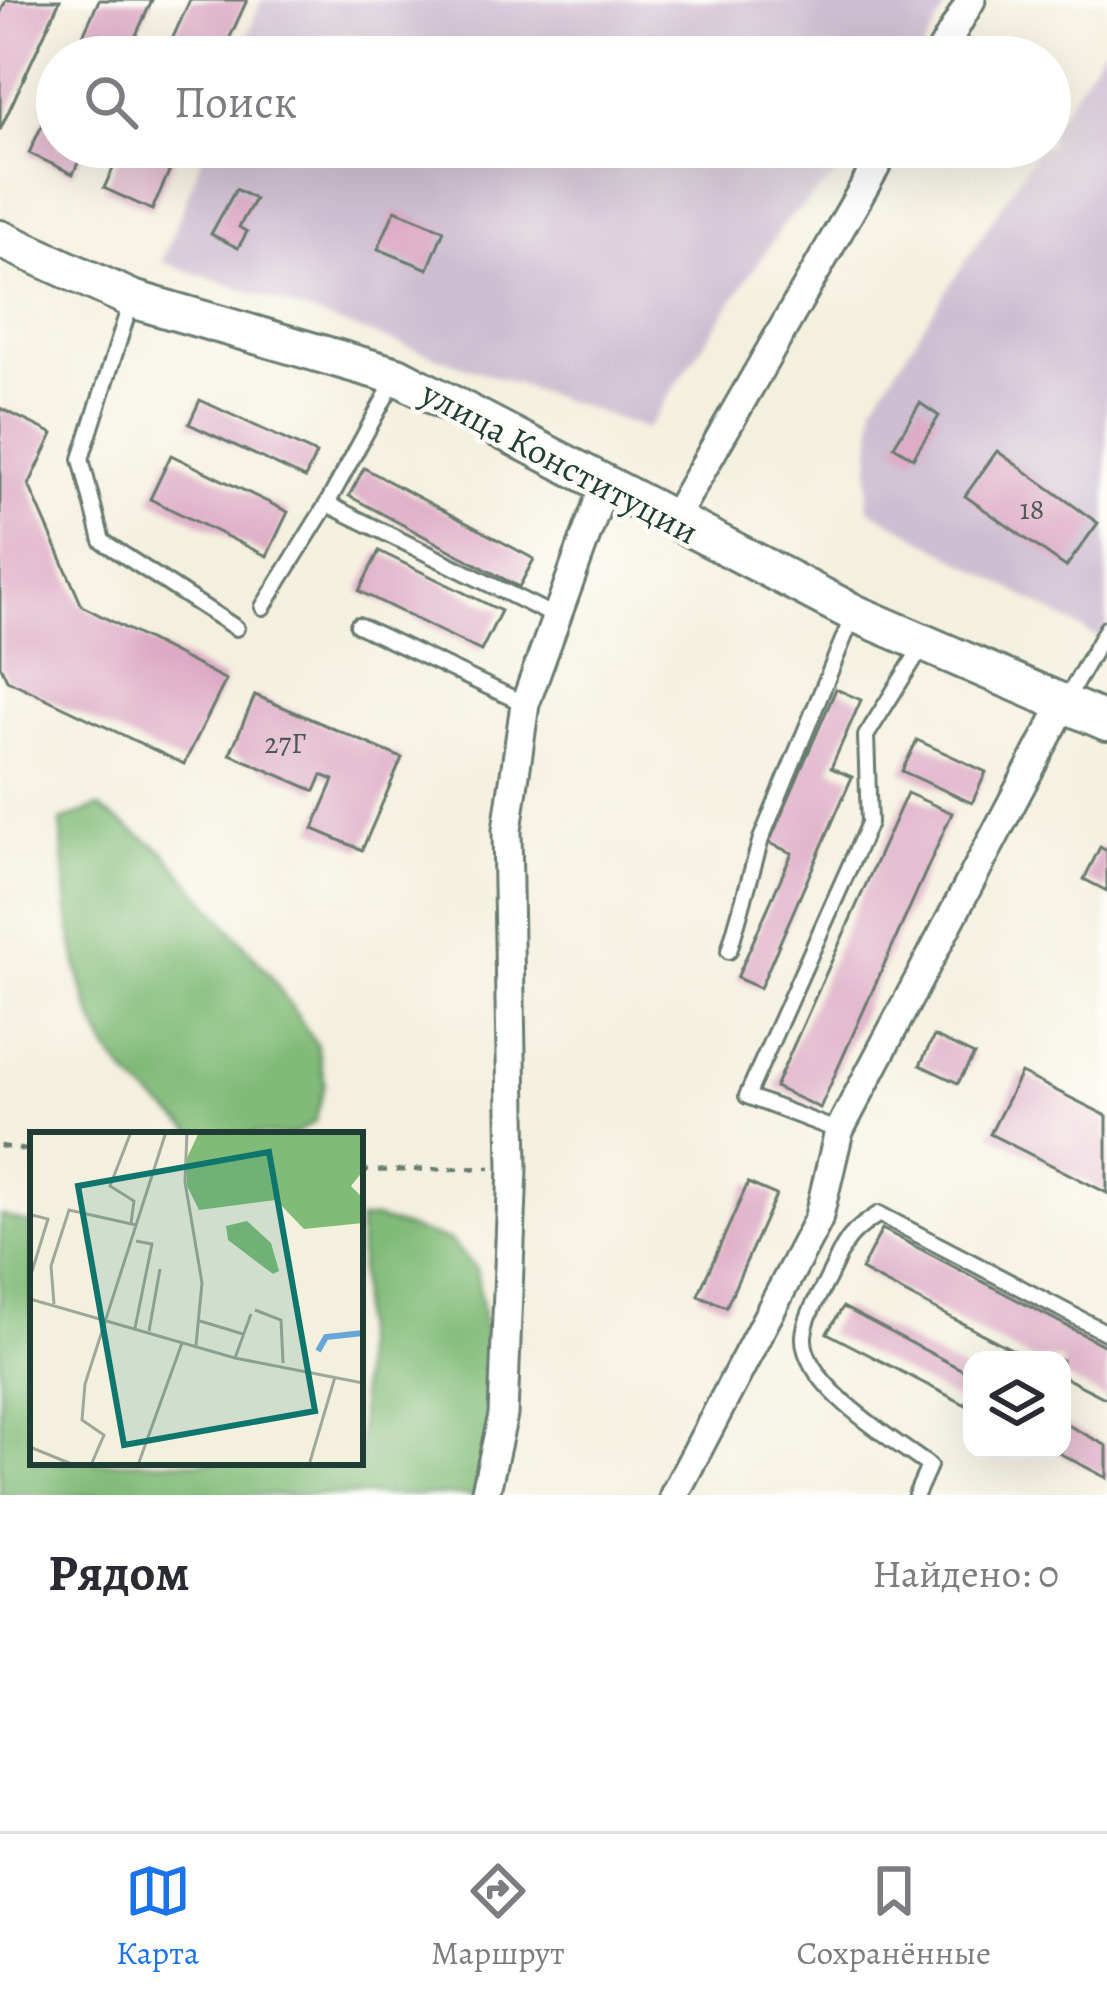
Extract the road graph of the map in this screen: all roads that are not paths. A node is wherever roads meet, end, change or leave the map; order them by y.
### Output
1 (971, 0) edge
2 (950, 36) edge
3 (875, 168) edge
4 (0, 238) edge
5 (132, 299) junction
6 (397, 376) junction
7 (604, 486) junction
8 (328, 504) junction
9 (673, 520) junction
10 (262, 607) dead end
11 (854, 613) junction
12 (556, 617) junction
13 (358, 625) dead end
14 (236, 628) dead end
15 (1107, 628) edge
16 (926, 641) junction
17 (1066, 700) junction
18 (525, 704) junction
19 (1107, 722) edge
20 (729, 951) dead end
21 (839, 1131) junction
22 (818, 1220) junction
23 (847, 1234) junction
24 (1107, 1333) edge
25 (485, 1495) edge
26 (674, 1495) edge
27 (916, 1495) edge

1 - 2 street
3 - 9 street
4 - 5 main road, улица Конституции
5 - 6 main road, улица Конституции
5 - 14 lane
6 - 7 main road, улица Конституции
6 - 8 lane
7 - 9 main road, улица Конституции
7 - 12 street
8 - 10 lane
8 - 12 lane
9 - 11 main road, улица Конституции
11 - 16 main road, улица Конституции
11 - 20 lane
12 - 18 street
13 - 18 lane
15 - 17 lane
16 - 17 main road, улица Конституции
16 - 21 lane
17 - 19 main road, улица Конституции
17 - 21 street
18 - 25 street
21 - 22 street
22 - 23 lane
22 - 26 street
23 - 24 lane
23 - 27 lane

